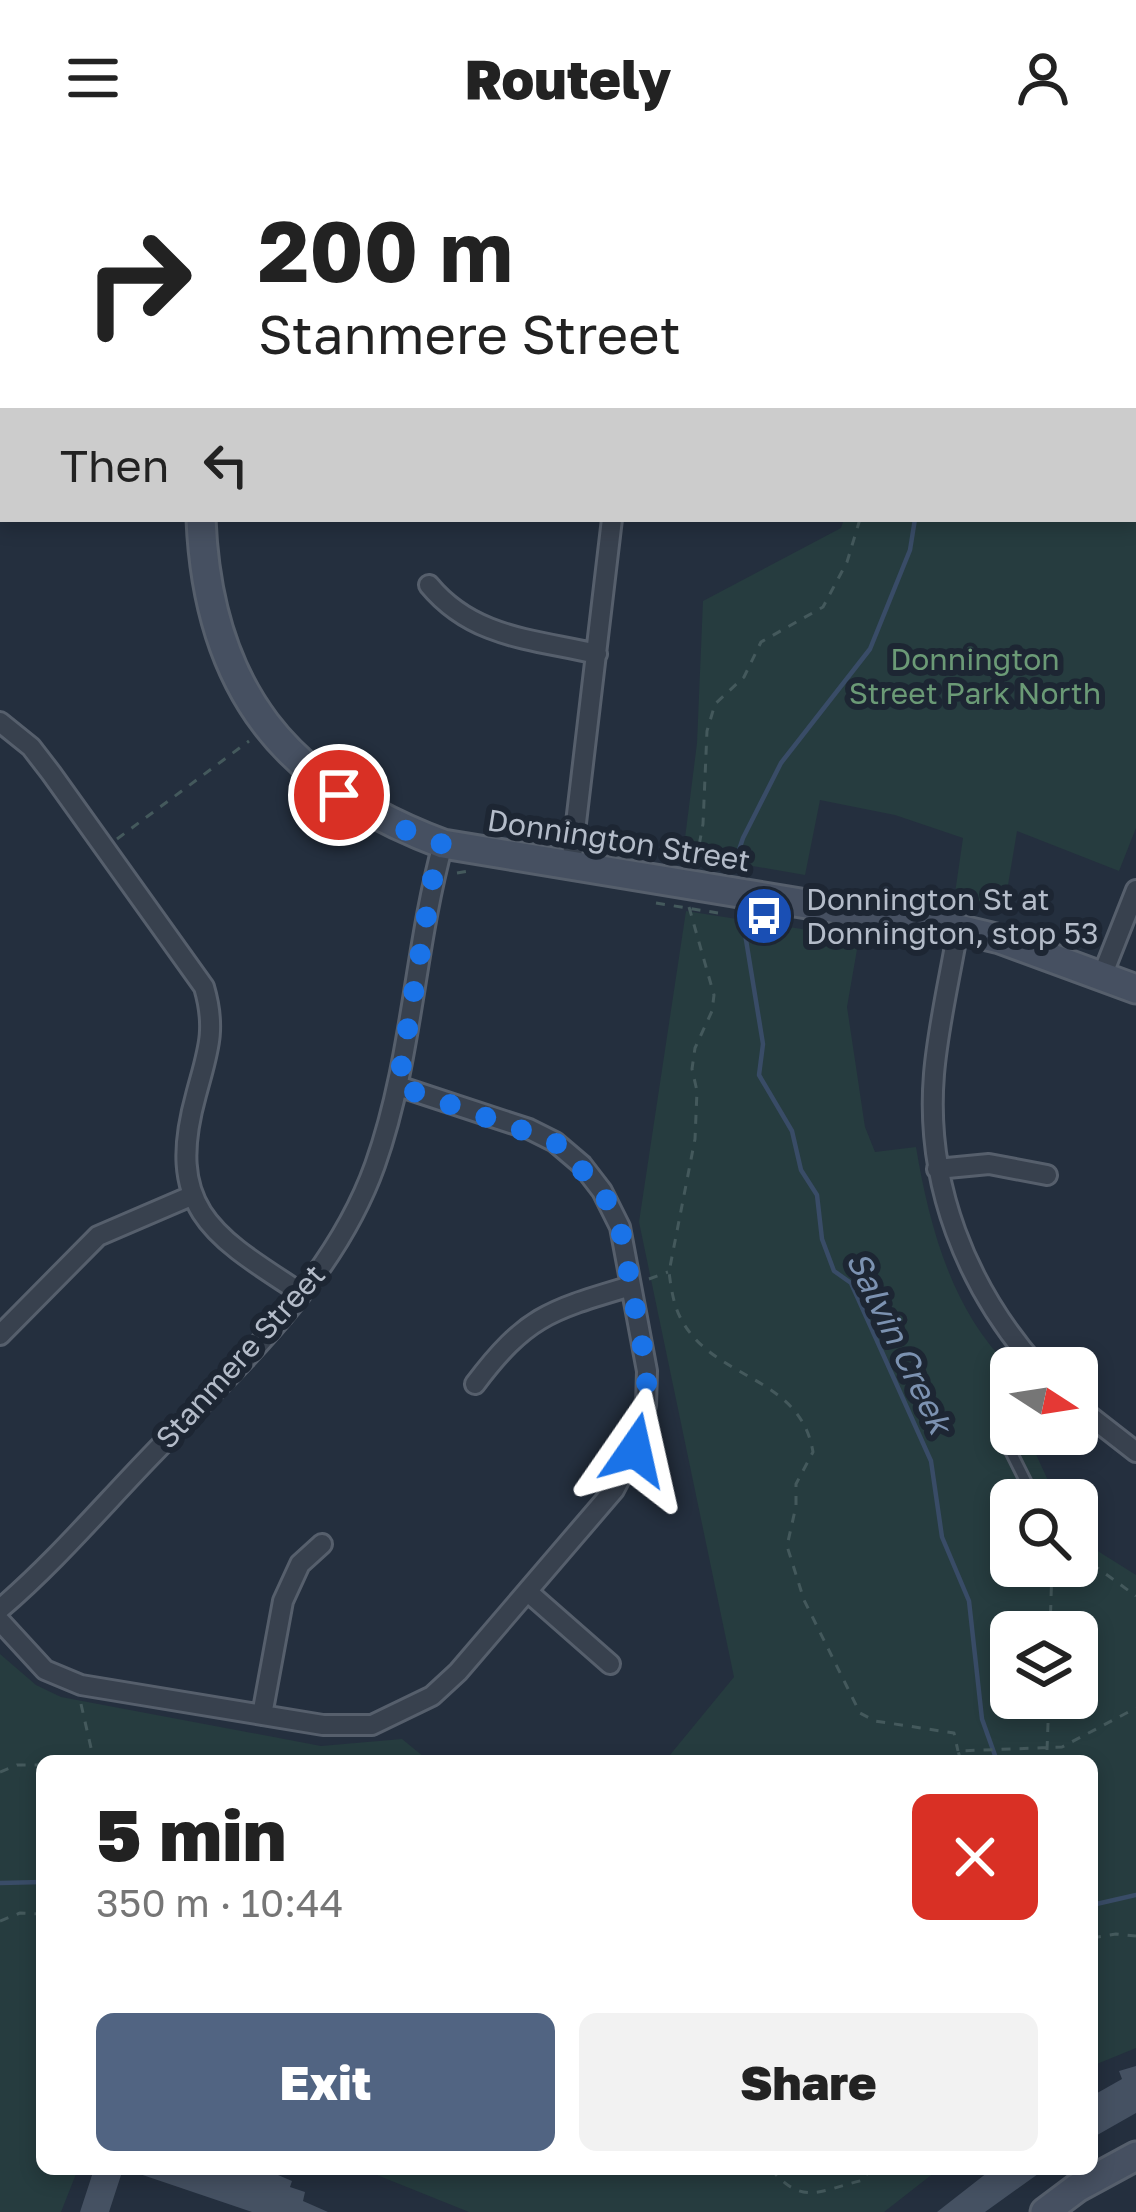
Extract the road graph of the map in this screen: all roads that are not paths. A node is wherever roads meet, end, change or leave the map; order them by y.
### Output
1 (201, 522) edge
2 (612, 522) edge
3 (429, 584) dead end
4 (596, 654) junction
5 (0, 722) edge
6 (442, 844) junction
7 (571, 865) junction
8 (1136, 890) edge
9 (958, 929) junction
10 (1102, 976) junction
11 (1136, 989) edge
12 (398, 1086) junction
13 (937, 1169) junction
14 (1047, 1175) dead end
15 (191, 1196) junction
16 (639, 1283) junction
17 (301, 1293) junction
18 (0, 1335) edge
19 (1023, 1347) edge
20 (475, 1384) dead end
21 (1098, 1422) edge
22 (1136, 1452) edge
23 (322, 1544) dead end
24 (528, 1592) junction
25 (0, 1609) edge
26 (0, 1622) edge
27 (610, 1664) dead end
28 (262, 1715) junction
29 (1136, 2156) edge
30 (1045, 2212) edge

1 - 6 street, Donnington Street
2 - 4 street
3 - 4 street
4 - 7 street
5 - 15 street
6 - 7 street, Donnington Street
6 - 12 street, Stanmere Street
7 - 9 street, Donnington Street
8 - 10 street
9 - 10 street, Donnington Street
9 - 13 street
10 - 11 street, Donnington Street
12 - 16 street
12 - 17 street, Stanmere Street
13 - 14 street
13 - 19 street
15 - 17 street
15 - 18 street
16 - 20 street
16 - 24 street
17 - 25 street, Stanmere Street
21 - 22 street
23 - 28 street
24 - 27 street
24 - 28 street
26 - 28 street
29 - 30 street

